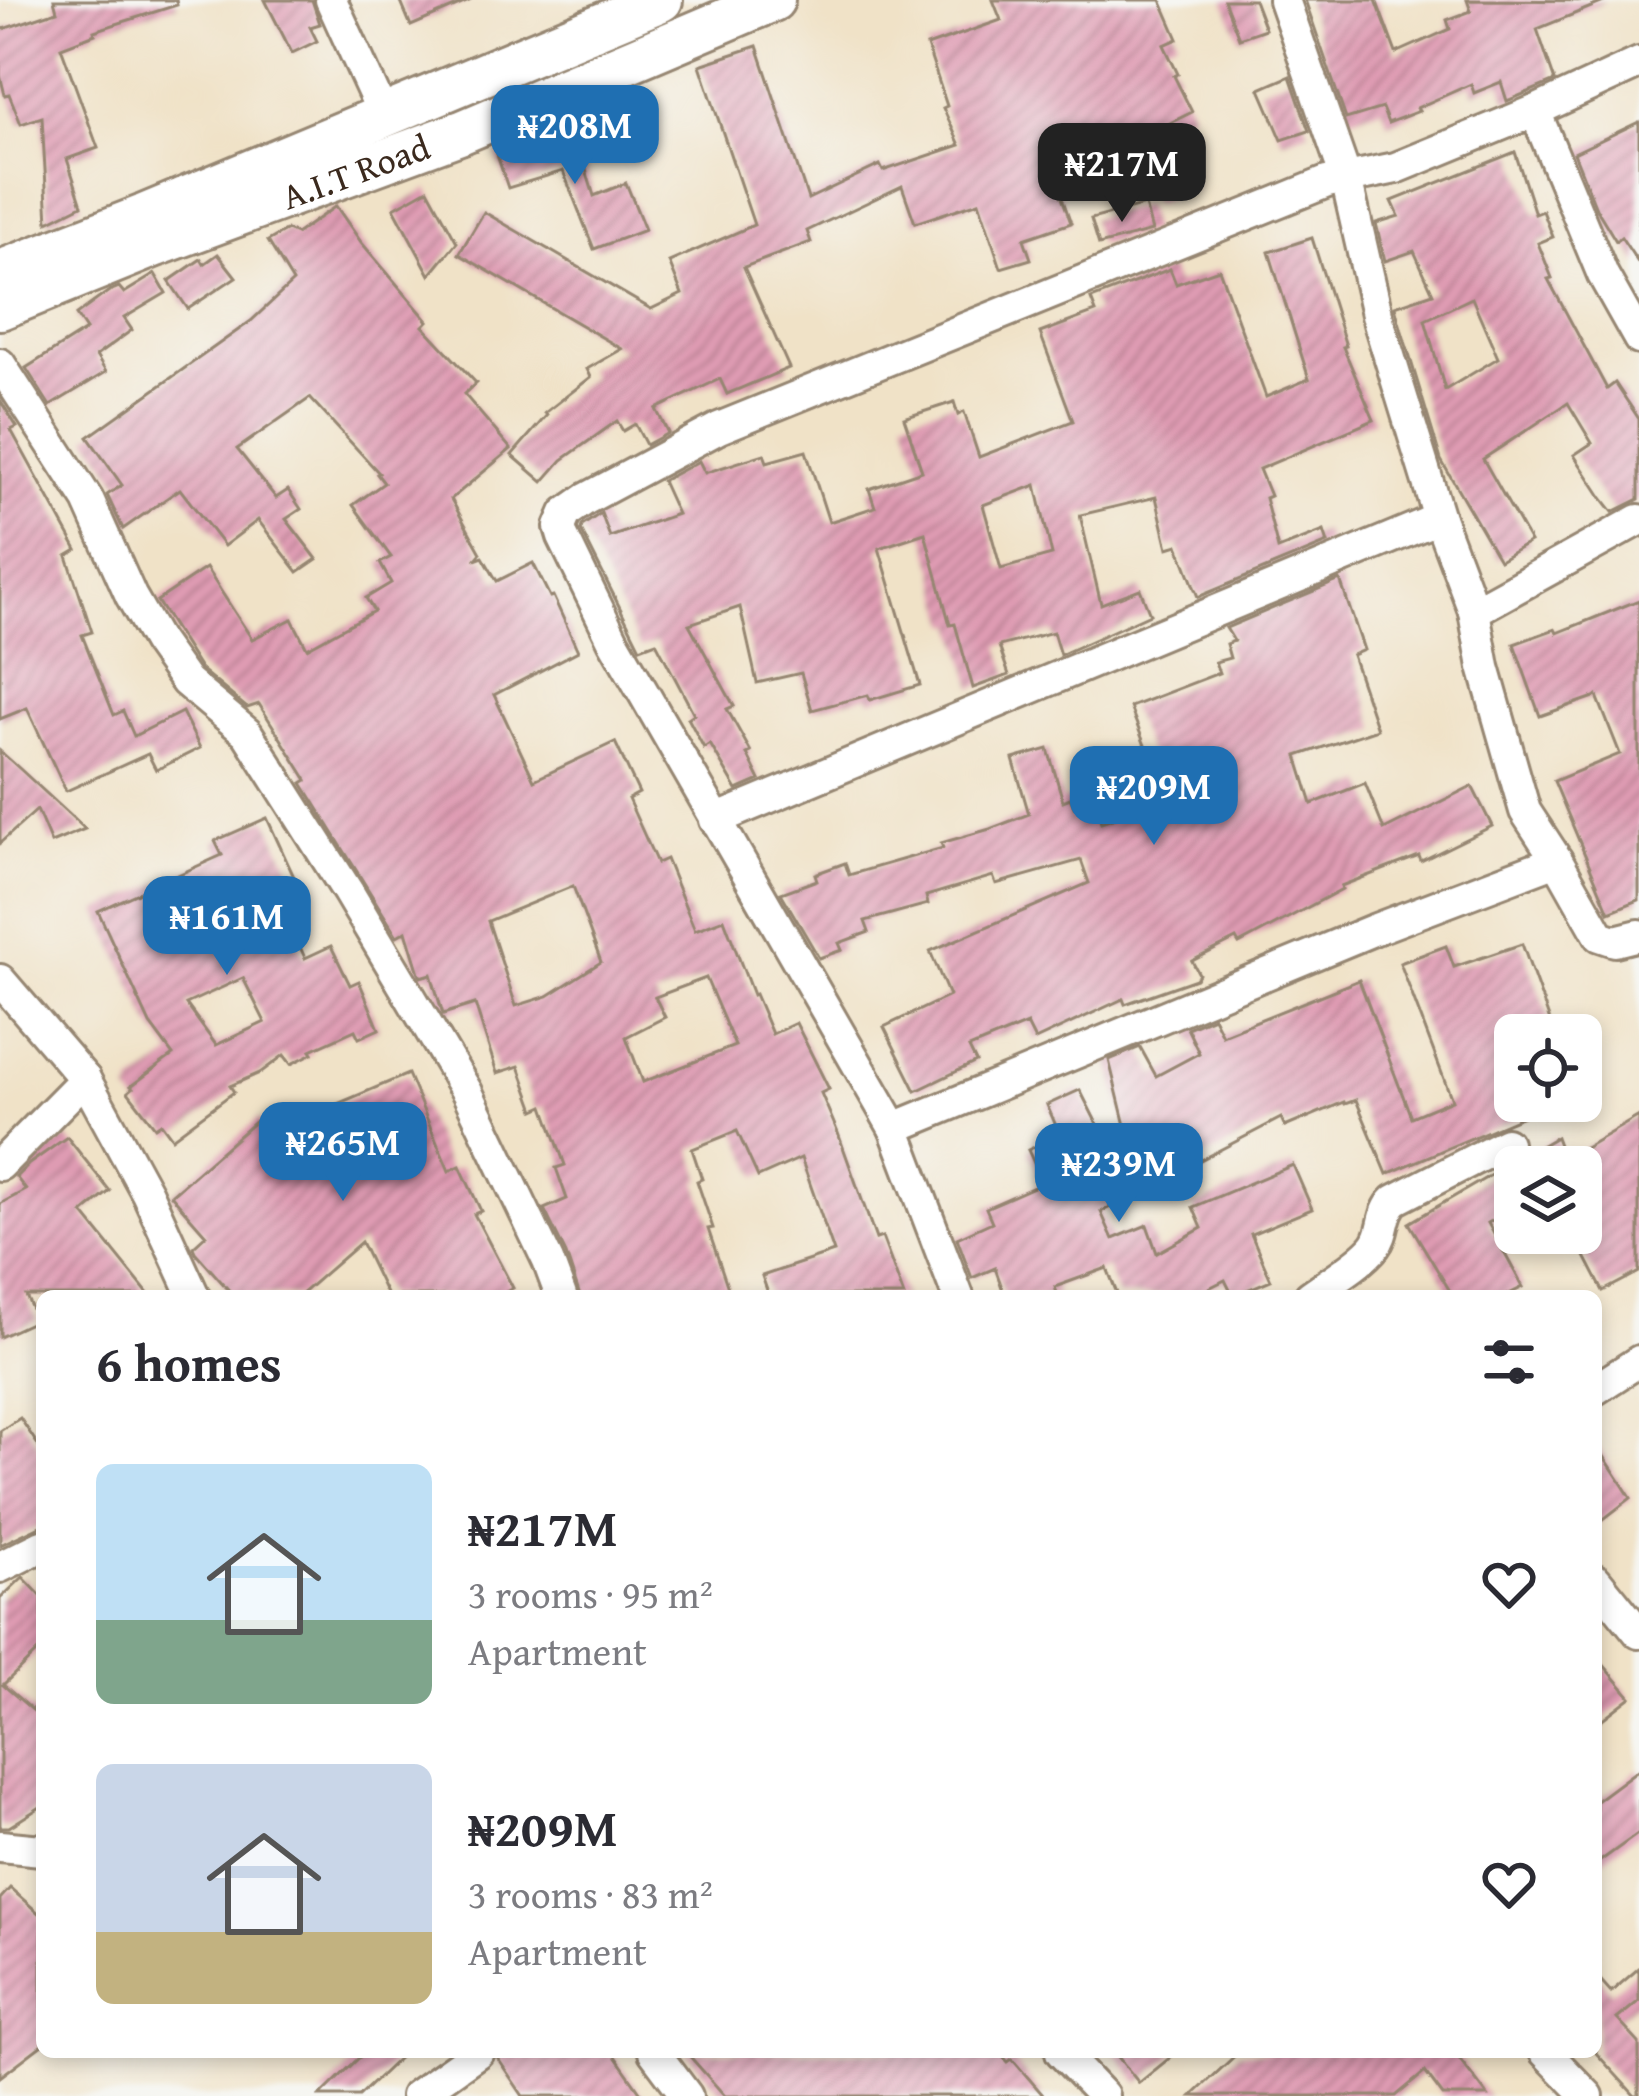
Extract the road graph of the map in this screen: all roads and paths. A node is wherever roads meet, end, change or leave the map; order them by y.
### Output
1 (331, 0) edge
2 (661, 0) edge
3 (773, 0) edge
4 (1284, 0) edge
5 (1639, 63) edge
6 (1535, 111) junction
7 (384, 116) junction
8 (1346, 178) junction
9 (0, 272) edge
10 (0, 308) edge
11 (1639, 339) edge
12 (0, 364) edge
13 (1439, 518) junction
14 (1639, 520) edge
15 (1474, 611) junction
16 (715, 820) junction
17 (1557, 860) junction
18 (1639, 935) edge
19 (0, 980) edge
20 (85, 1078) junction
21 (894, 1129) junction
22 (1506, 1143) dead end
23 (0, 1165) edge
24 (191, 1290) edge
25 (559, 1290) edge
26 (956, 1290) edge
27 (1318, 1290) edge
28 (1639, 1361) edge
29 (1602, 1384) edge
30 (36, 1549) edge
31 (0, 1567) edge
32 (1602, 1587) edge
33 (1639, 1633) edge
34 (0, 1846) edge
35 (36, 1849) edge
36 (470, 2058) edge
37 (658, 2058) edge
38 (1067, 2058) edge
39 (1552, 2058) edge
40 (416, 2096) edge
41 (687, 2096) edge
42 (1103, 2096) edge
43 (1588, 2096) edge

1 - 7 street
2 - 7 street, A.I.T Road
3 - 10 street, A.I.T Road
4 - 8 street
5 - 6 street
6 - 8 street
6 - 11 street
7 - 9 street, A.I.T Road
8 - 13 street
8 - 16 street
12 - 25 street
13 - 15 street
13 - 16 street
14 - 15 street
15 - 17 street
16 - 21 street
17 - 18 street
17 - 21 street
19 - 20 street
20 - 23 street
20 - 24 street
21 - 26 street
22 - 27 street
28 - 29 street
30 - 31 street
32 - 33 street
34 - 35 street
36 - 40 street
37 - 41 street
38 - 42 street
39 - 43 street

